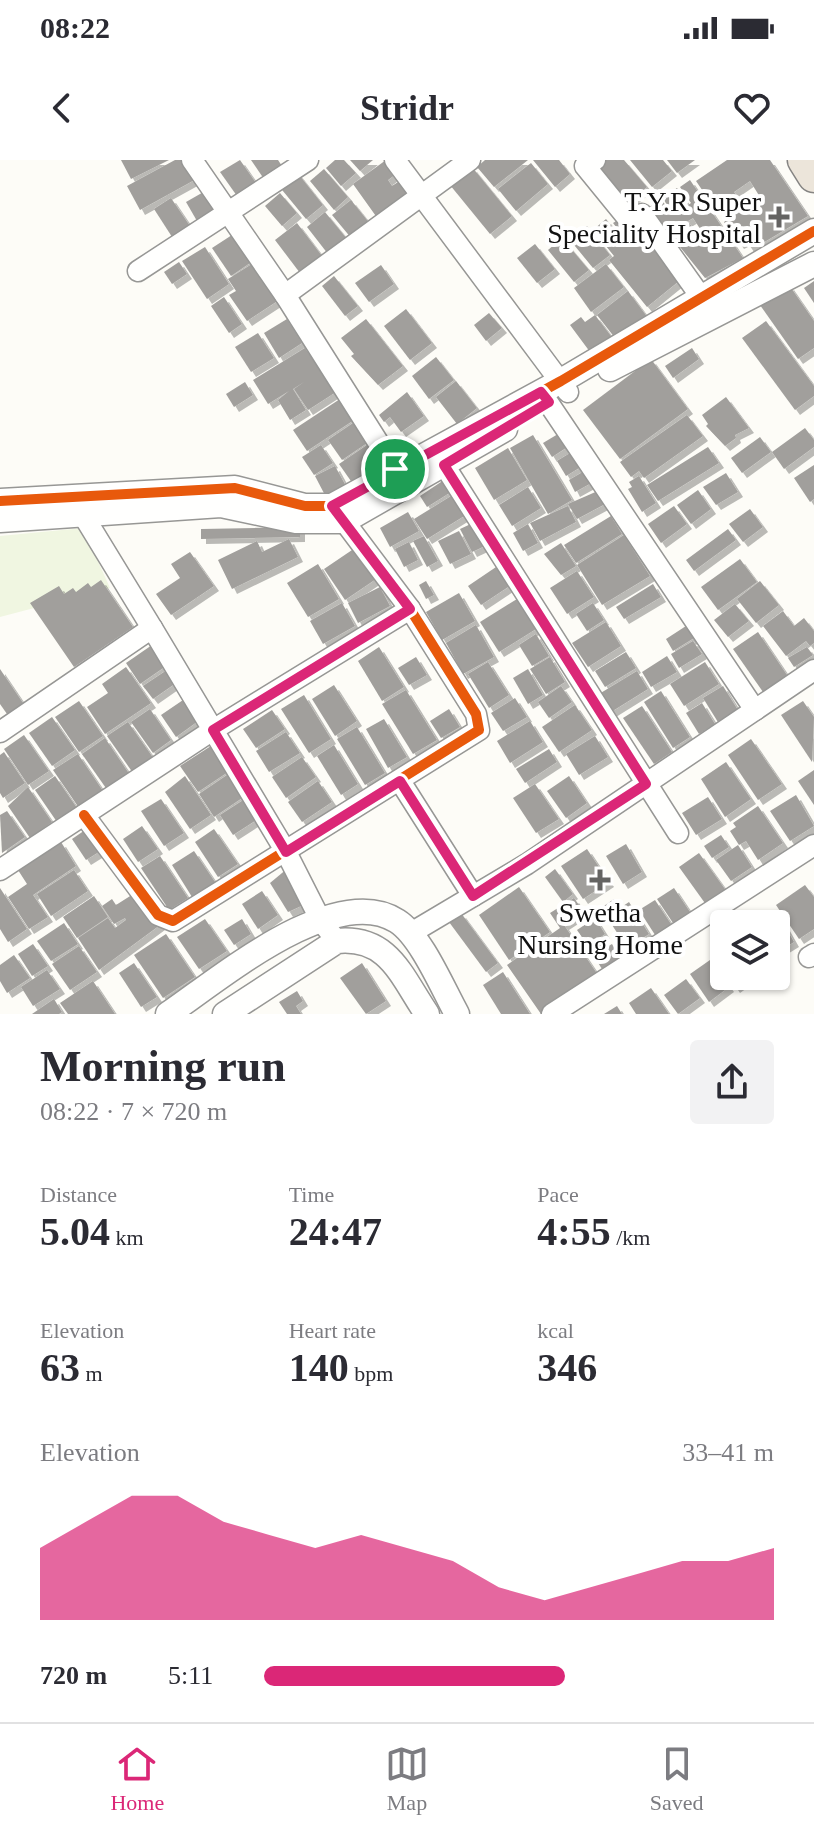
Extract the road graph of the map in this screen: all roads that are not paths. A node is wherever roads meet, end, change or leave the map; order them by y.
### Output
1 (192, 160) edge
2 (308, 160) edge
3 (395, 160) edge
4 (470, 160) edge
5 (595, 160) edge
6 (804, 160) edge
7 (814, 176) edge
8 (422, 194) junction
9 (227, 214) junction
10 (814, 231) edge
11 (814, 264) edge
12 (138, 271) dead end
13 (285, 295) junction
14 (701, 297) junction
15 (555, 392) junction
16 (444, 465) junction
17 (395, 469) junction
18 (0, 501) edge
19 (338, 513) junction
20 (83, 515) junction
21 (0, 520) edge
22 (410, 609) junction
23 (152, 628) junction
24 (814, 670) edge
25 (755, 710) junction
26 (213, 730) junction
27 (0, 732) edge
28 (400, 781) junction
29 (646, 784) junction
30 (84, 815) junction
31 (678, 833) dead end
32 (814, 845) edge
33 (286, 852) junction
34 (0, 870) edge
35 (473, 896) junction
36 (321, 921) junction
37 (411, 933) junction
38 (337, 941) junction
39 (168, 1014) edge
40 (225, 1014) edge
41 (427, 1014) edge
42 (457, 1014) edge
43 (552, 1014) edge

1 - 9 street
2 - 9 street
3 - 8 street
4 - 8 street
5 - 14 street
6 - 7 highway
8 - 13 street
8 - 15 street
9 - 12 street
9 - 13 street
10 - 14 street
11 - 15 street
13 - 17 street
14 - 15 street
15 - 16 street
15 - 17 street
15 - 25 street
16 - 19 street
16 - 29 street
17 - 19 street
18 - 19 street
19 - 20 street
19 - 22 street
20 - 21 street
20 - 23 street
22 - 26 street
22 - 28 street
23 - 26 street
23 - 27 street
24 - 25 street
25 - 29 street
26 - 30 street
26 - 33 street
28 - 33 street
28 - 35 street
29 - 31 street
29 - 35 street
30 - 33 street
30 - 34 street
32 - 43 street
33 - 36 street
35 - 37 street
36 - 37 street
36 - 38 street
36 - 39 street
37 - 42 street
38 - 40 street
38 - 41 street

